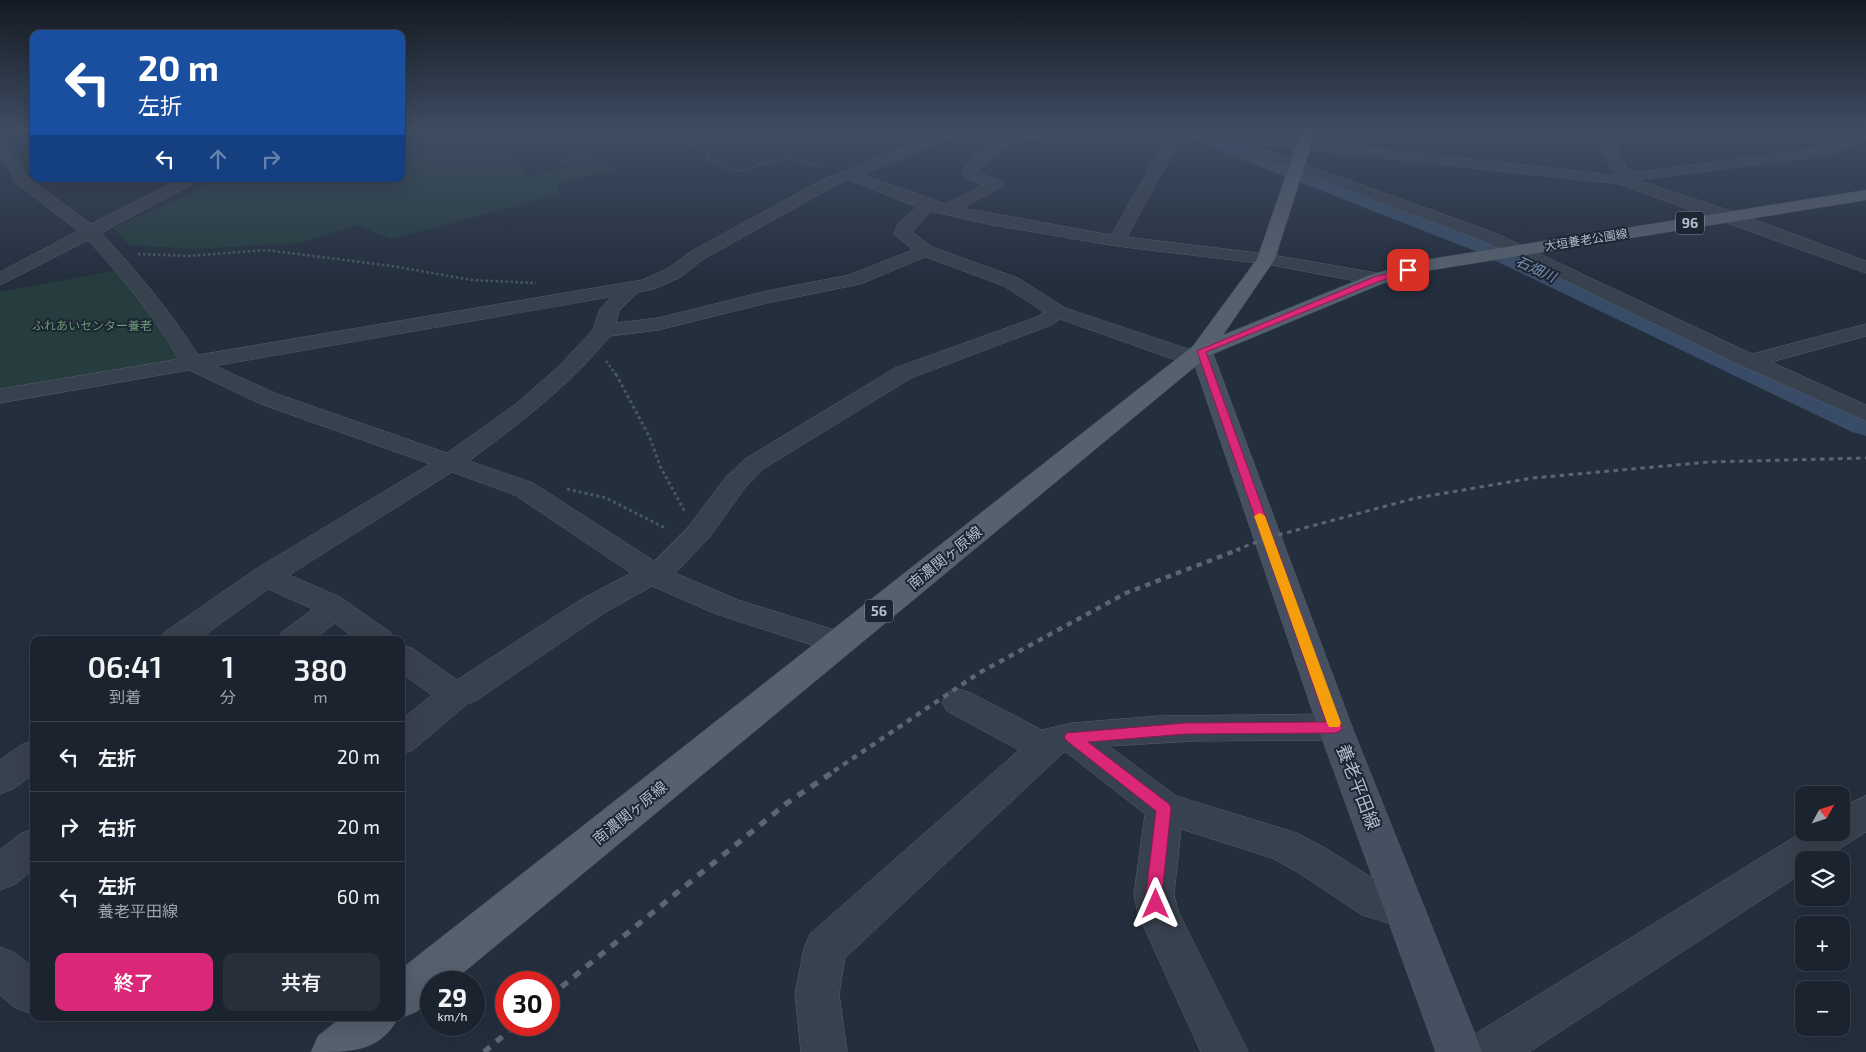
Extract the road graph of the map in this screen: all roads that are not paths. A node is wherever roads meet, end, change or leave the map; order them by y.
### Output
1 (19, 178) edge
2 (845, 178) edge
3 (857, 178) edge
4 (980, 178) edge
5 (1151, 178) edge
6 (1293, 178) edge
7 (1320, 178) edge
8 (1624, 178) edge
9 (185, 182) edge
10 (1866, 195) edge
11 (927, 205) junction
12 (948, 210) junction
13 (1731, 217) junction
14 (89, 231) junction
15 (1116, 240) junction
16 (926, 251) junction
17 (1511, 252) junction
18 (1266, 259) junction
19 (1866, 268) edge
20 (0, 278) edge
21 (1377, 279) junction
22 (631, 289) junction
23 (1058, 312) junction
24 (603, 331) junction
25 (1865, 331) edge
26 (1197, 354) junction
27 (1750, 362) junction
28 (193, 364) junction
29 (0, 396) edge
30 (1866, 414) edge
31 (448, 464) junction
32 (655, 574) junction
33 (266, 576) junction
34 (334, 608) junction
35 (182, 636) edge
36 (298, 636) edge
37 (373, 636) edge
38 (840, 643) junction
39 (405, 659) edge
40 (455, 695) junction
41 (959, 702) dead end
42 (1335, 728) junction
43 (405, 737) edge
44 (1059, 742) junction
45 (30, 758) edge
46 (0, 779) edge
47 (1164, 808) junction
48 (1866, 812) edge
49 (1850, 822) edge
50 (1820, 841) edge
51 (30, 849) edge
52 (0, 873) edge
53 (1405, 910) junction
54 (0, 967) edge
55 (30, 991) edge
56 (405, 994) edge
57 (372, 1021) edge
58 (334, 1052) edge
59 (824, 1052) edge
60 (1225, 1052) edge
61 (1460, 1052) edge
62 (1488, 1052) edge

1 - 14 street
2 - 22 street
3 - 11 street
4 - 12 street
5 - 15 street
6 - 18 main road, 南濃関ヶ原線 / 56
7 - 17 street
8 - 13 street
9 - 14 street
10 - 13 main road, 大垣養老公園線 / 96
11 - 12 street
11 - 16 street
12 - 15 street
13 - 17 main road, 大垣養老公園線 / 96
13 - 19 street
14 - 20 street
14 - 28 street
15 - 18 street
16 - 23 street
16 - 24 street
17 - 21 main road, 大垣養老公園線 / 96
17 - 27 street
18 - 21 street
18 - 26 main road, 南濃関ヶ原線 / 56
21 - 26 main road, 大垣養老公園線 / 96
22 - 24 street
22 - 28 street
23 - 26 street
23 - 32 street
24 - 31 street
25 - 27 street
26 - 38 main road, 南濃関ヶ原線 / 56
26 - 42 main road, 養老平田線
27 - 30 street
28 - 29 street
28 - 31 street
31 - 32 street
31 - 33 street
32 - 38 street
32 - 40 street
33 - 34 street
33 - 35 street
34 - 36 street
34 - 37 street
38 - 56 main road, 南濃関ヶ原線 / 56
39 - 40 street
40 - 43 street
41 - 44 street
42 - 44 street
42 - 53 main road, 養老平田線
44 - 47 street
44 - 59 street
45 - 46 street
47 - 53 street
47 - 60 street
48 - 49 street
50 - 62 street
51 - 52 street
53 - 61 main road, 養老平田線
54 - 55 street
57 - 58 main road

